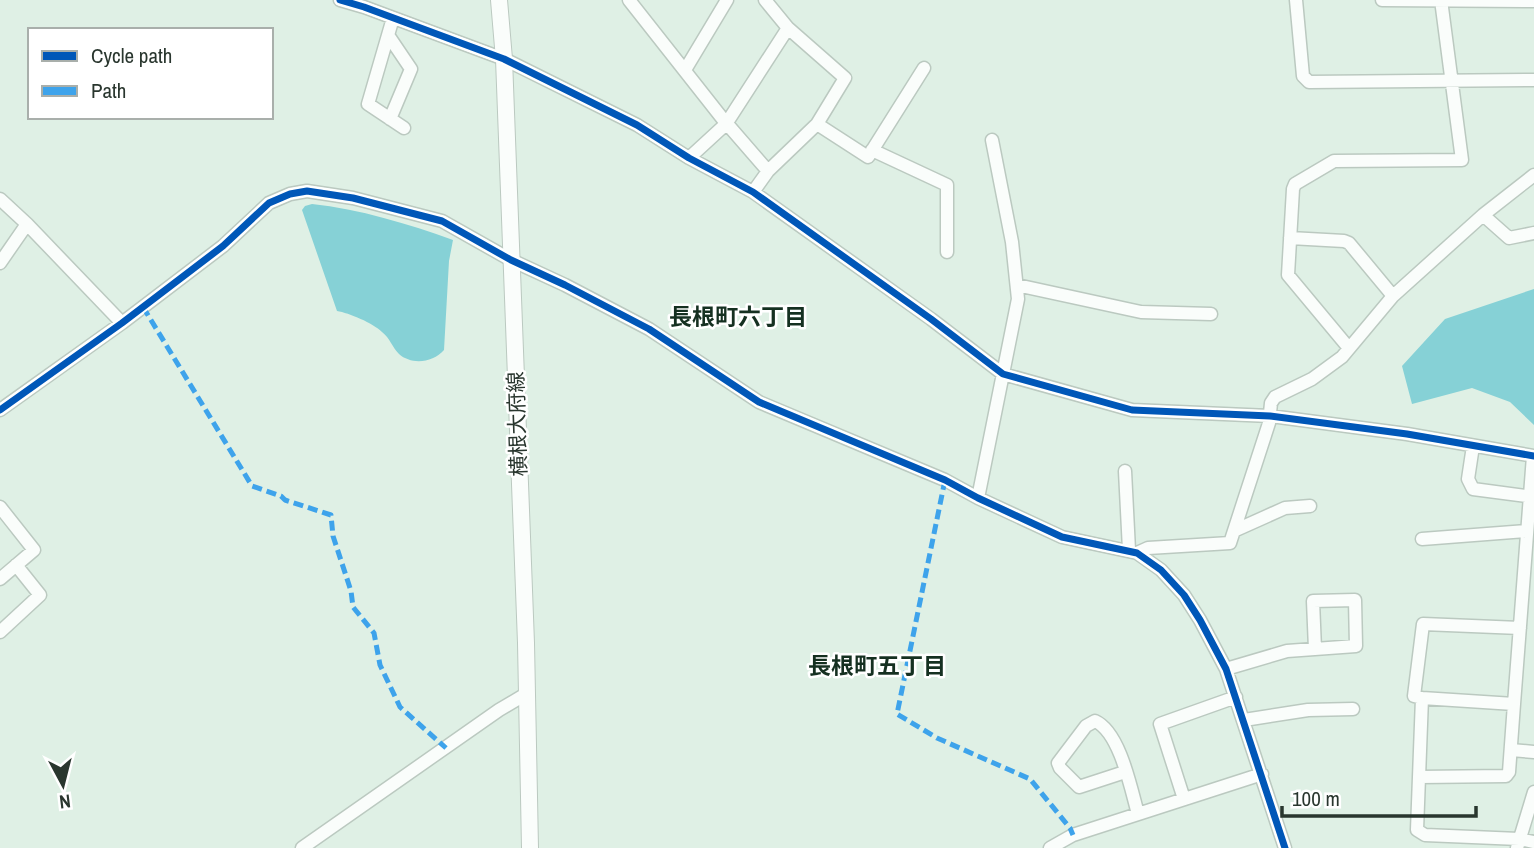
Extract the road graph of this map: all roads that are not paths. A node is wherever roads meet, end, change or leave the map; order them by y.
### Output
1 (340, 0) edge
2 (499, 0) edge
3 (629, 0) edge
4 (727, 0) edge
5 (765, 0) edge
6 (1296, 0) edge
7 (1382, 0) edge
8 (1441, 0) edge
9 (1534, 1) edge
10 (376, 5) edge
11 (393, 18) junction
12 (788, 28) junction
13 (388, 35) junction
14 (504, 59) junction
15 (924, 68) dead end
16 (685, 70) junction
17 (1534, 80) edge
18 (1452, 81) junction
19 (390, 119) junction
20 (726, 124) junction
21 (817, 124) junction
22 (404, 128) dead end
23 (992, 140) dead end
24 (872, 150) junction
25 (689, 158) junction
26 (768, 171) junction
27 (1534, 175) edge
28 (753, 192) junction
29 (0, 199) edge
30 (1483, 215) junction
31 (27, 224) junction
32 (1534, 233) edge
33 (1290, 238) junction
34 (947, 252) dead end
35 (511, 260) junction
36 (0, 263) edge
37 (1017, 285) junction
38 (1393, 296) junction
39 (1211, 314) dead end
40 (122, 323) junction
41 (1348, 347) junction
42 (1003, 374) junction
43 (0, 410) edge
44 (1270, 416) junction
45 (1473, 446) junction
46 (1534, 456) edge
47 (1125, 471) dead end
48 (1532, 497) edge
49 (978, 498) junction
50 (1310, 506) dead end
51 (0, 508) edge
52 (1236, 530) junction
53 (1527, 531) junction
54 (1422, 538) dead end
55 (1133, 552) junction
56 (1529, 561) edge
57 (16, 565) junction
58 (0, 579) edge
59 (1520, 628) junction
60 (0, 632) edge
61 (1315, 649) junction
62 (1226, 669) junction
63 (526, 694) junction
64 (1236, 697) junction
65 (1422, 698) junction
66 (1514, 704) junction
67 (1353, 709) dead end
68 (1244, 720) junction
69 (1511, 750) junction
70 (1534, 752) edge
71 (1125, 772) junction
72 (1262, 774) junction
73 (1420, 777) junction
74 (1534, 792) edge
75 (1184, 799) junction
76 (1138, 814) junction
77 (1534, 842) edge
78 (1518, 843) edge
79 (302, 848) edge
80 (530, 848) edge
81 (1050, 848) edge
82 (1285, 848) edge

1 - 10 street
2 - 14 main road, 横根大府線
3 - 16 street
4 - 16 street
5 - 12 street
6 - 18 street
7 - 8 street
8 - 9 street
8 - 18 street
10 - 11 street
11 - 13 street
11 - 14 street
12 - 20 street
12 - 21 street
13 - 19 street
13 - 19 street
14 - 25 street
14 - 35 main road, 横根大府線
15 - 24 street
16 - 20 street
17 - 18 street
18 - 33 street
19 - 22 street
20 - 25 street
20 - 26 street
21 - 24 street
21 - 26 street
23 - 37 street
24 - 34 street
25 - 28 street
26 - 28 street
27 - 30 street
28 - 42 street
29 - 31 street
30 - 32 street
30 - 38 street
31 - 36 street
31 - 40 street
33 - 38 street
33 - 41 street
35 - 40 street
35 - 49 street
35 - 63 main road, 横根大府線
37 - 39 street
37 - 42 street
38 - 41 street
40 - 43 street
41 - 44 street
42 - 44 street
42 - 49 street
44 - 45 street
44 - 52 street
45 - 46 street
45 - 48 street
46 - 48 street
47 - 55 street
48 - 53 street
49 - 55 street
50 - 52 street
51 - 57 street
52 - 55 street
53 - 54 street
53 - 56 street
55 - 62 street
56 - 59 street
57 - 58 street
57 - 60 street
59 - 65 street
59 - 66 street
61 - 61 street
61 - 62 street
62 - 64 street
63 - 79 street
63 - 80 main road, 横根大府線
64 - 68 street
64 - 75 street
65 - 66 street
65 - 73 street
66 - 69 street
67 - 68 street
68 - 72 street
69 - 70 street
69 - 73 street
71 - 71 street
71 - 76 street
72 - 75 street
72 - 82 street
73 - 78 street
74 - 78 street
75 - 76 street
76 - 81 street
77 - 78 street

